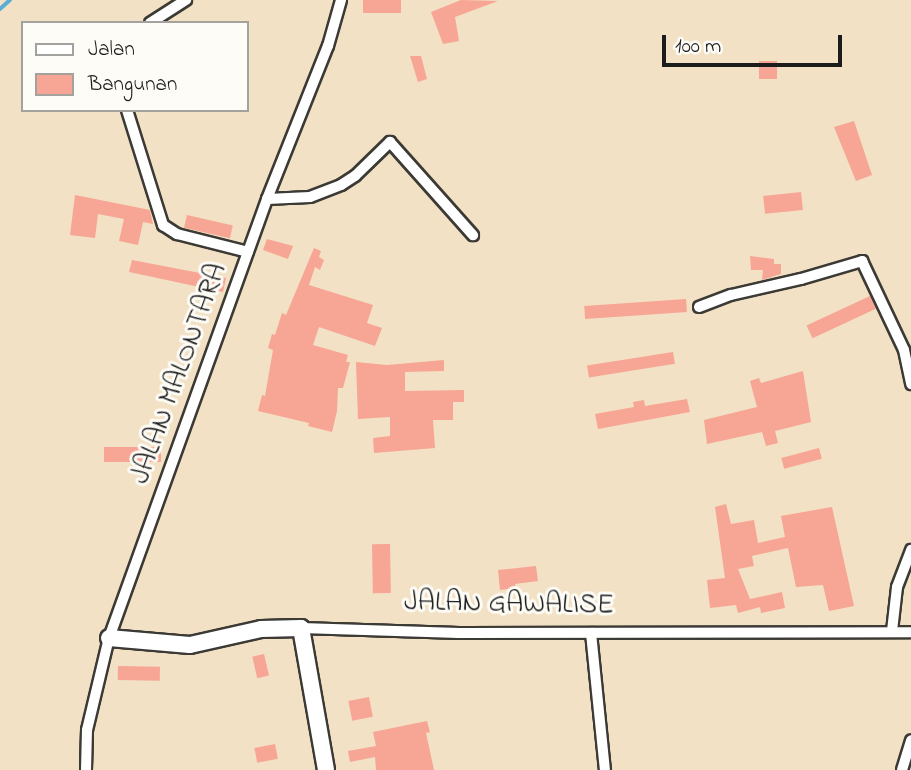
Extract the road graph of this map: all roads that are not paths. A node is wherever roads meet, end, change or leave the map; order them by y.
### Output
1 (186, 0) edge
2 (341, 0) edge
3 (153, 21) edge
4 (128, 112) edge
5 (267, 199) junction
6 (473, 235) dead end
7 (248, 251) junction
8 (699, 307) dead end
9 (911, 384) edge
10 (911, 550) edge
11 (301, 628) junction
12 (892, 631) junction
13 (911, 632) edge
14 (591, 633) junction
15 (109, 638) junction
16 (911, 740) edge
17 (86, 770) edge
18 (326, 770) edge
19 (605, 770) edge
20 (902, 770) edge

1 - 3 street
2 - 5 street, JALAN MALONTARA
4 - 7 street
5 - 6 street
5 - 7 street, JALAN MALONTARA
7 - 15 street, JALAN MALONTARA
8 - 9 street
10 - 12 street
11 - 14 street, JALAN GAWALISE
11 - 15 street, JALAN GAWALISE
11 - 18 street
12 - 13 street, JALAN GAWALISE
12 - 14 street, JALAN GAWALISE
14 - 19 street
15 - 17 street, JALAN MALONTARA
16 - 20 street

